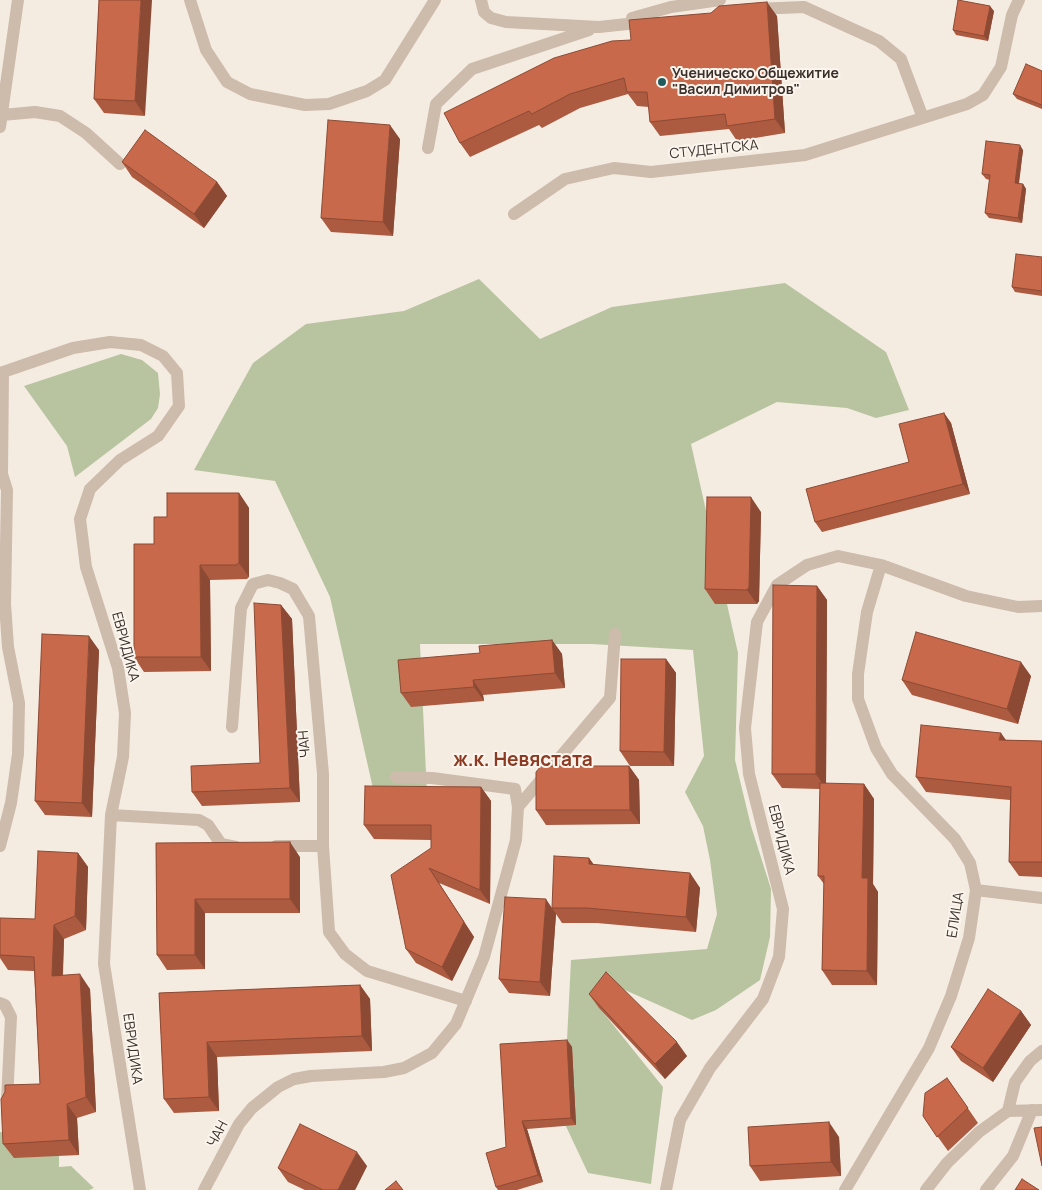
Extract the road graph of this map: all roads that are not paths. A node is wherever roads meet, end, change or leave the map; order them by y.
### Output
1 (18, 0) edge
2 (190, 0) edge
3 (435, 0) edge
4 (480, 0) edge
5 (720, 0) edge
6 (1019, 0) edge
7 (740, 11) edge
8 (712, 14) edge
9 (598, 27) junction
10 (924, 118) junction
11 (1, 121) edge
12 (428, 148) dead end
13 (120, 164) dead end
14 (514, 214) dead end
15 (2, 372) edge
16 (881, 565) junction
17 (1042, 606) edge
18 (615, 634) dead end
19 (232, 727) dead end
20 (396, 777) dead end
21 (518, 807) junction
22 (111, 815) junction
23 (0, 846) edge
24 (323, 846) junction
25 (976, 890) junction
26 (1042, 898) edge
27 (466, 1001) junction
28 (0, 1003) edge
29 (1042, 1051) edge
30 (7, 1106) edge
31 (1037, 1110) edge
32 (1008, 1111) junction
33 (140, 1190) edge
34 (204, 1190) edge
35 (666, 1190) edge
36 (845, 1190) edge
37 (926, 1190) edge
38 (986, 1190) edge

1 - 11 street
2 - 3 street
4 - 9 street
5 - 9 street
6 - 10 street, СТУДЕНТСКА
7 - 10 street
8 - 9 street
9 - 12 street
10 - 14 street, СТУДЕНТСКА
11 - 13 street
15 - 22 street, ЕВРИДИКА
15 - 23 street
16 - 17 street, ЕВРИДИКА
16 - 25 street, ЕЛИЦА
16 - 35 street, ЕВРИДИКА
18 - 21 street
19 - 24 street, ЧАН
20 - 21 street
21 - 27 street, ЧАН
22 - 24 street
22 - 33 street, ЕВРИДИКА
24 - 27 street, ЧАН
25 - 26 street
25 - 36 street, ЕЛИЦА
27 - 34 street, ЧАН
28 - 30 street
29 - 32 street
31 - 32 street
31 - 38 street
32 - 37 street

